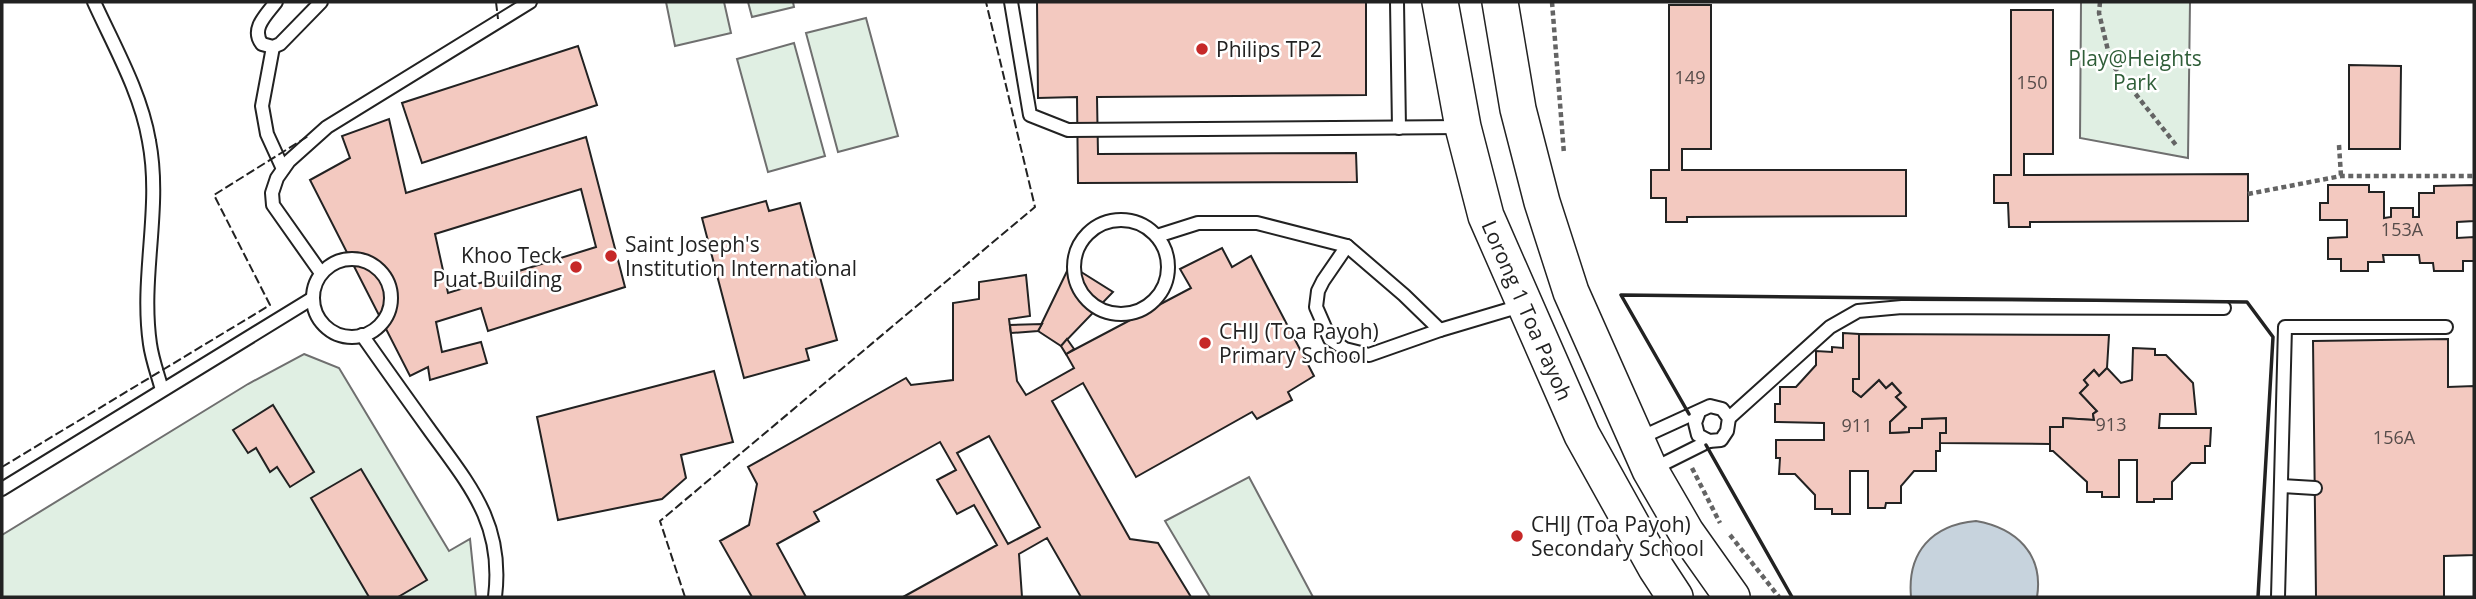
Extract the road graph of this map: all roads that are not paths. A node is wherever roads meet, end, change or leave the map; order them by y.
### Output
1 (94, 2) edge
2 (276, 2) edge
3 (321, 2) edge
4 (530, 2) edge
5 (1012, 2) edge
6 (1397, 2) edge
7 (1440, 2) edge
8 (1500, 2) edge
9 (273, 47) junction
10 (1463, 127) junction
11 (1399, 128) junction
12 (284, 169) junction
13 (1157, 236) junction
14 (1347, 246) junction
15 (321, 273) junction
16 (313, 298) junction
17 (1524, 305) junction
18 (2224, 308) dead end
19 (2445, 327) dead end
20 (1440, 330) junction
21 (362, 335) junction
22 (162, 390) junction
23 (1699, 412) junction
24 (1729, 418) junction
25 (1709, 441) junction
26 (1643, 455) junction
27 (2281, 486) junction
28 (2315, 488) dead end
29 (2, 489) edge
30 (495, 597) edge
31 (1675, 597) edge
32 (1732, 597) edge
33 (2278, 597) edge

1 - 22 lane
2 - 9 lane
3 - 9 lane
4 - 12 lane
5 - 11 lane
6 - 11 lane
7 - 10 main road, Lorong 1 Toa Payoh
8 - 26 main road
9 - 12 lane
10 - 11 lane
10 - 17 main road, Lorong 1 Toa Payoh
12 - 15 lane
13 - 13 lane
13 - 14 lane
14 - 20 lane
14 - 20 lane
15 - 16 lane
15 - 21 lane
16 - 21 lane
16 - 22 lane
17 - 20 lane
17 - 31 main road, Lorong 1 Toa Payoh
18 - 24 lane
19 - 27 lane
21 - 30 lane
22 - 29 lane
23 - 24 lane
23 - 25 lane
23 - 26 lane
24 - 25 lane
25 - 26 lane
26 - 32 main road
27 - 28 lane
27 - 33 lane

